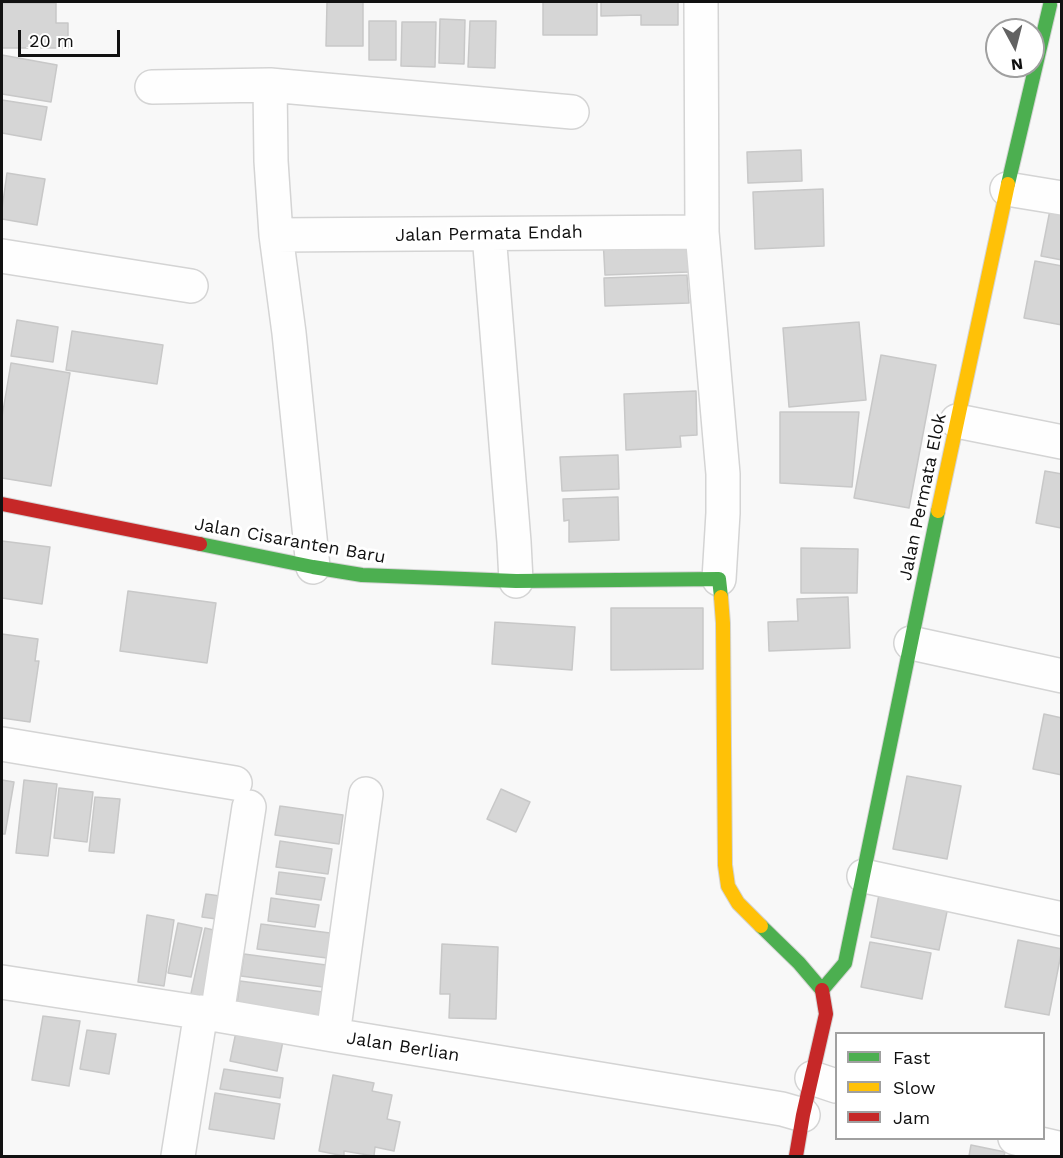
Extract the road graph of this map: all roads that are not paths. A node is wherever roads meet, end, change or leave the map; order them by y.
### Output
1 (701, 2) edge
2 (1047, 4) edge
3 (270, 85) junction
4 (152, 87) dead end
5 (572, 112) dead end
6 (1007, 189) junction
7 (1062, 198) edge
8 (702, 232) junction
9 (489, 234) junction
10 (276, 235) junction
11 (2, 256) edge
12 (191, 286) dead end
13 (957, 421) junction
14 (1062, 442) edge
15 (2, 504) edge
16 (313, 567) junction
17 (719, 579) junction
18 (516, 581) junction
19 (911, 643) junction
20 (1062, 676) edge
21 (2, 744) edge
22 (366, 794) dead end
23 (864, 876) junction
24 (1062, 919) edge
25 (2, 982) edge
26 (822, 990) junction
27 (209, 1013) junction
28 (333, 1035) junction
29 (813, 1095) edge
30 (1024, 1140) edge
31 (1062, 1149) edge
32 (178, 1156) edge
33 (796, 1156) edge

1 - 8 street
2 - 6 street, Jalan Permata Elok
3 - 4 street
3 - 5 street
3 - 10 street
6 - 7 street
6 - 13 street, Jalan Permata Elok
8 - 9 street, Jalan Permata Endah
8 - 17 street
9 - 10 street, Jalan Permata Endah
9 - 18 street
10 - 16 street
11 - 12 street
13 - 14 street
13 - 19 street, Jalan Permata Elok
15 - 16 street, Jalan Cisaranten Baru
16 - 18 street, Jalan Cisaranten Baru
17 - 18 street, Jalan Cisaranten Baru
17 - 26 street
19 - 20 street
19 - 23 street, Jalan Permata Elok
21 - 27 street
22 - 28 street
23 - 24 street
23 - 26 street, Jalan Permata Elok
25 - 27 street, Jalan Berlian
26 - 29 street
27 - 28 street, Jalan Berlian
27 - 32 street
28 - 29 street, Jalan Berlian
29 - 33 street
30 - 31 street

